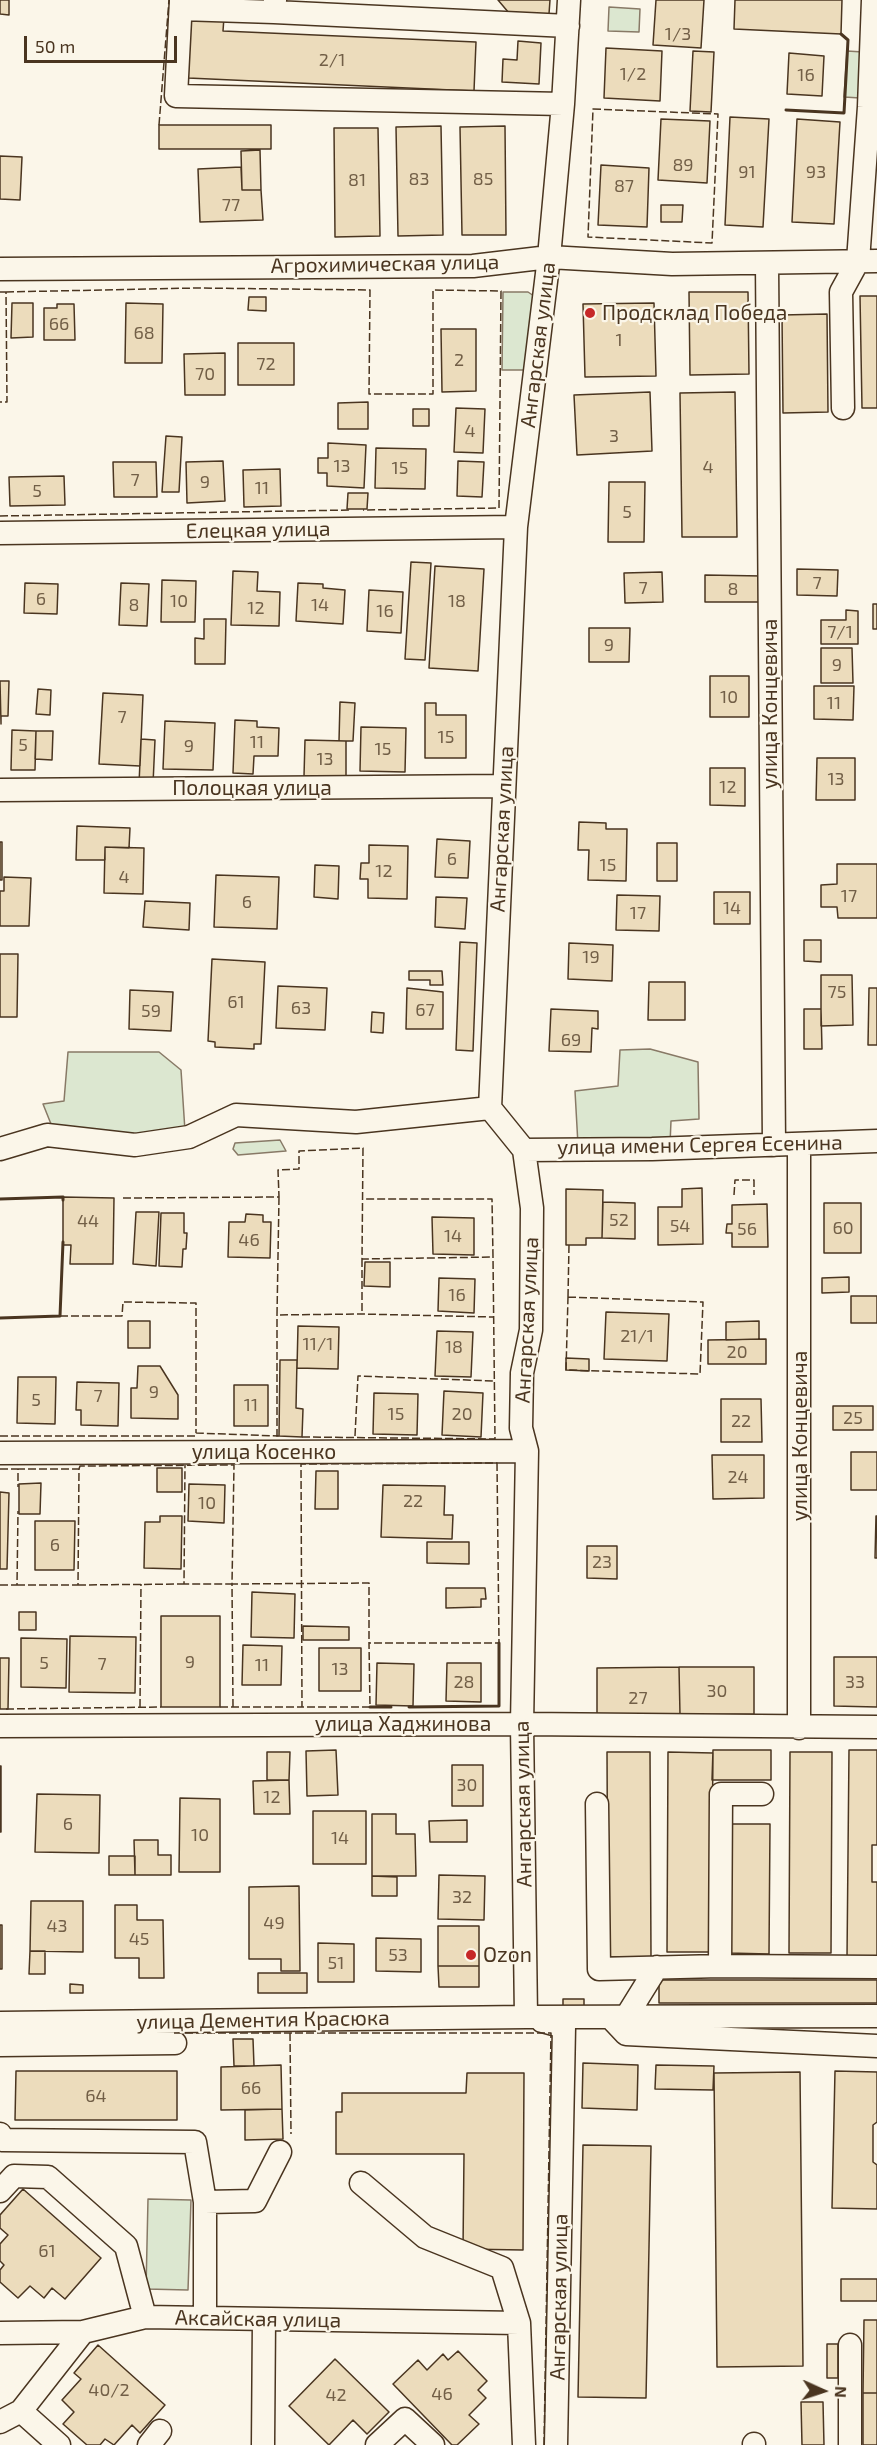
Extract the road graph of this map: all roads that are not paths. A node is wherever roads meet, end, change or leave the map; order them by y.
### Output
1 (569, 0) edge
2 (873, 0) edge
3 (181, 4) edge
4 (275, 6) edge
5 (379, 8) edge
6 (568, 26) junction
7 (874, 49) edge
8 (563, 104) junction
9 (873, 107) edge
10 (549, 257) junction
11 (868, 261) edge
12 (767, 263) junction
13 (0, 269) edge
14 (843, 408) dead end
15 (516, 527) junction
16 (0, 532) edge
17 (504, 786) junction
18 (0, 790) edge
19 (490, 1108) junction
20 (877, 1141) edge
21 (799, 1144) junction
22 (774, 1145) junction
23 (0, 1149) edge
24 (524, 1150) junction
25 (527, 1451) junction
26 (0, 1453) edge
27 (522, 1724) junction
28 (0, 1726) edge
29 (877, 1727) edge
30 (799, 1728) junction
31 (762, 1794) dead end
32 (597, 1804) dead end
33 (720, 1966) junction
34 (657, 1967) junction
35 (877, 1967) edge
36 (877, 2016) edge
37 (526, 2017) junction
38 (618, 2017) junction
39 (0, 2023) edge
40 (175, 2043) dead end
41 (0, 2045) edge
42 (877, 2046) edge
43 (0, 2134) edge
44 (280, 2152) dead end
45 (361, 2183) dead end
46 (0, 2191) edge
47 (205, 2202) junction
48 (145, 2317) junction
49 (205, 2318) junction
50 (264, 2319) junction
51 (519, 2324) junction
52 (83, 2332) junction
53 (0, 2333) edge
54 (850, 2345) dead end
55 (21, 2411) junction
56 (0, 2422) edge
57 (59, 2445) edge
58 (263, 2445) edge
59 (377, 2445) edge
60 (433, 2445) edge
61 (524, 2445) edge
62 (556, 2445) edge
63 (850, 2445) edge

1 - 6 street, Ангарская улица
2 - 7 street
3 - 4 street
3 - 8 street
4 - 5 street
5 - 6 street
6 - 8 street, Ангарская улица
7 - 9 street
8 - 10 street, Ангарская улица
9 - 11 street
10 - 12 street, Агрохимическая улица
10 - 13 street, Агрохимическая улица
10 - 15 street, Ангарская улица
11 - 12 street, Агрохимическая улица
11 - 14 street
12 - 22 street, улица Концевича
15 - 16 street, Елецкая улица
15 - 17 street, Ангарская улица
17 - 18 street, Полоцкая улица
17 - 19 street, Ангарская улица
19 - 23 street
19 - 24 street
20 - 21 street, улица имени Сергея Есенина
21 - 22 street, улица имени Сергея Есенина
21 - 30 street, улица Концевича
22 - 24 street, улица имени Сергея Есенина
24 - 25 street, Ангарская улица
25 - 26 street, улица Косенко
25 - 27 street, Ангарская улица
27 - 28 street, улица Хаджинова
27 - 30 street, улица Хаджинова
27 - 37 street, Ангарская улица
29 - 30 street, улица Хаджинова
31 - 33 street
32 - 34 street
33 - 34 street
33 - 35 street
34 - 38 street
36 - 38 street
37 - 38 street
37 - 39 street, улица Дементия Красюка
37 - 62 street, Ангарская улица
38 - 42 street
40 - 41 street
43 - 47 street
44 - 47 street
45 - 51 street
46 - 48 street
47 - 49 street
48 - 49 street, Аксайская улица
48 - 52 street, Аксайская улица
49 - 50 street, Аксайская улица
50 - 51 street, Аксайская улица
50 - 58 street
51 - 61 street
52 - 53 street, Аксайская улица
52 - 55 street
54 - 63 street
55 - 56 street
55 - 57 street
59 - 60 street

